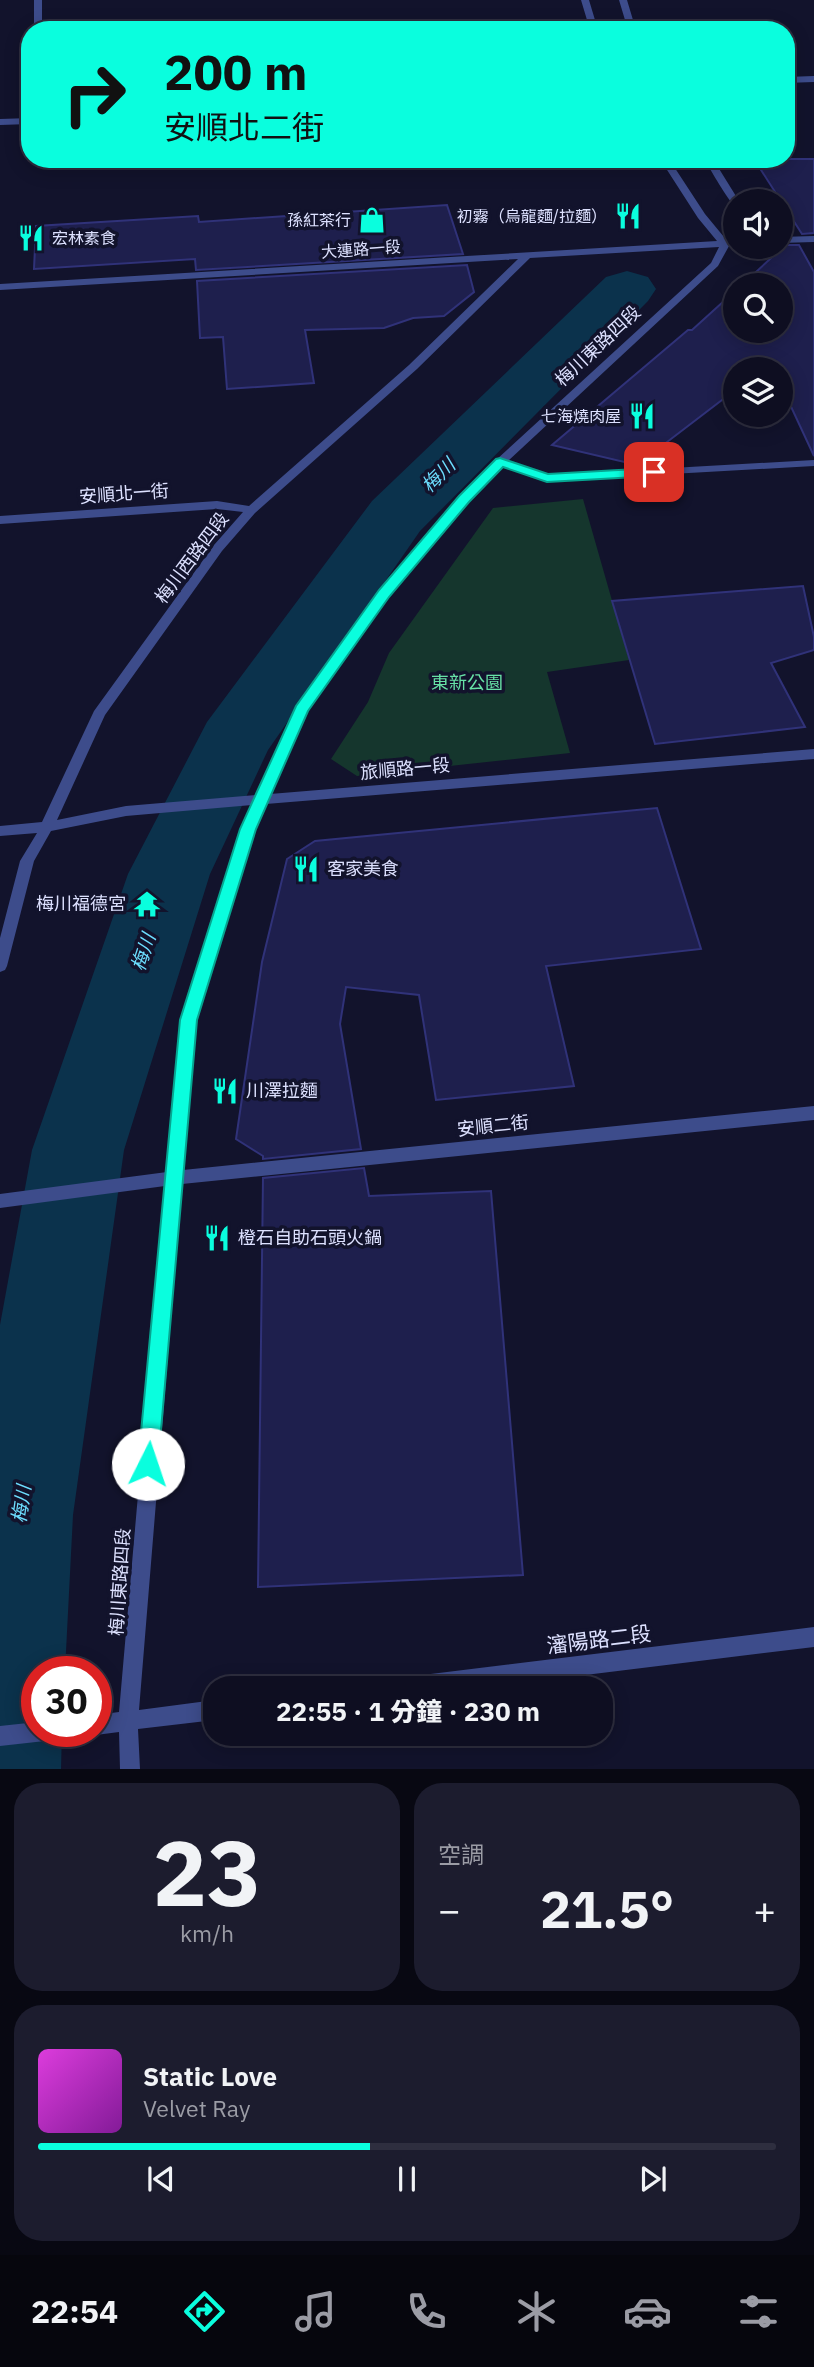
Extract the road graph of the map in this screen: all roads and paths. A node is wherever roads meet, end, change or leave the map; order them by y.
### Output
1 (38, 0) edge
2 (585, 0) edge
3 (623, 0) edge
4 (38, 21) edge
5 (591, 21) edge
6 (629, 21) edge
7 (814, 79) edge
8 (795, 80) edge
9 (21, 121) edge
10 (0, 122) edge
11 (670, 168) edge
12 (714, 168) edge
13 (728, 189) edge
14 (723, 237) edge
15 (814, 239) edge
16 (793, 240) edge
17 (723, 243) edge
18 (723, 252) edge
19 (530, 254) junction
20 (0, 287) edge
21 (500, 461) junction
22 (814, 463) edge
23 (251, 510) junction
24 (0, 520) edge
25 (814, 754) edge
26 (260, 800) junction
27 (47, 827) junction
28 (0, 831) edge
29 (0, 966) edge
30 (814, 1112) edge
31 (175, 1178) junction
32 (0, 1201) edge
33 (814, 1637) edge
34 (496, 1676) edge
35 (203, 1712) edge
36 (128, 1721) junction
37 (112, 1723) edge
38 (21, 1734) edge
39 (0, 1736) edge
40 (130, 1769) edge

1 - 4 street
2 - 5 street
3 - 6 street
7 - 8 street
9 - 10 street
11 - 14 street
12 - 13 street
15 - 16 street
17 - 19 street, 大連路一段
18 - 21 street, 梅川東路四段
19 - 20 street, 大連路一段
19 - 23 street, 梅川西路四段
21 - 22 street
21 - 26 street, 梅川東路四段
23 - 24 street, 安順北一街
23 - 27 street, 梅川西路四段
25 - 26 street, 旅順路一段
26 - 27 street, 旅順路一段
26 - 31 street, 梅川東路四段
27 - 28 street, 旅順路一段
27 - 29 street, 梅川西路四段
30 - 31 street, 安順二街
31 - 32 street, 安順二街
31 - 36 street, 梅川東路四段
33 - 34 street, 瀋陽路二段
35 - 36 street
36 - 37 street
36 - 40 street, 梅川東路四段
38 - 39 street

